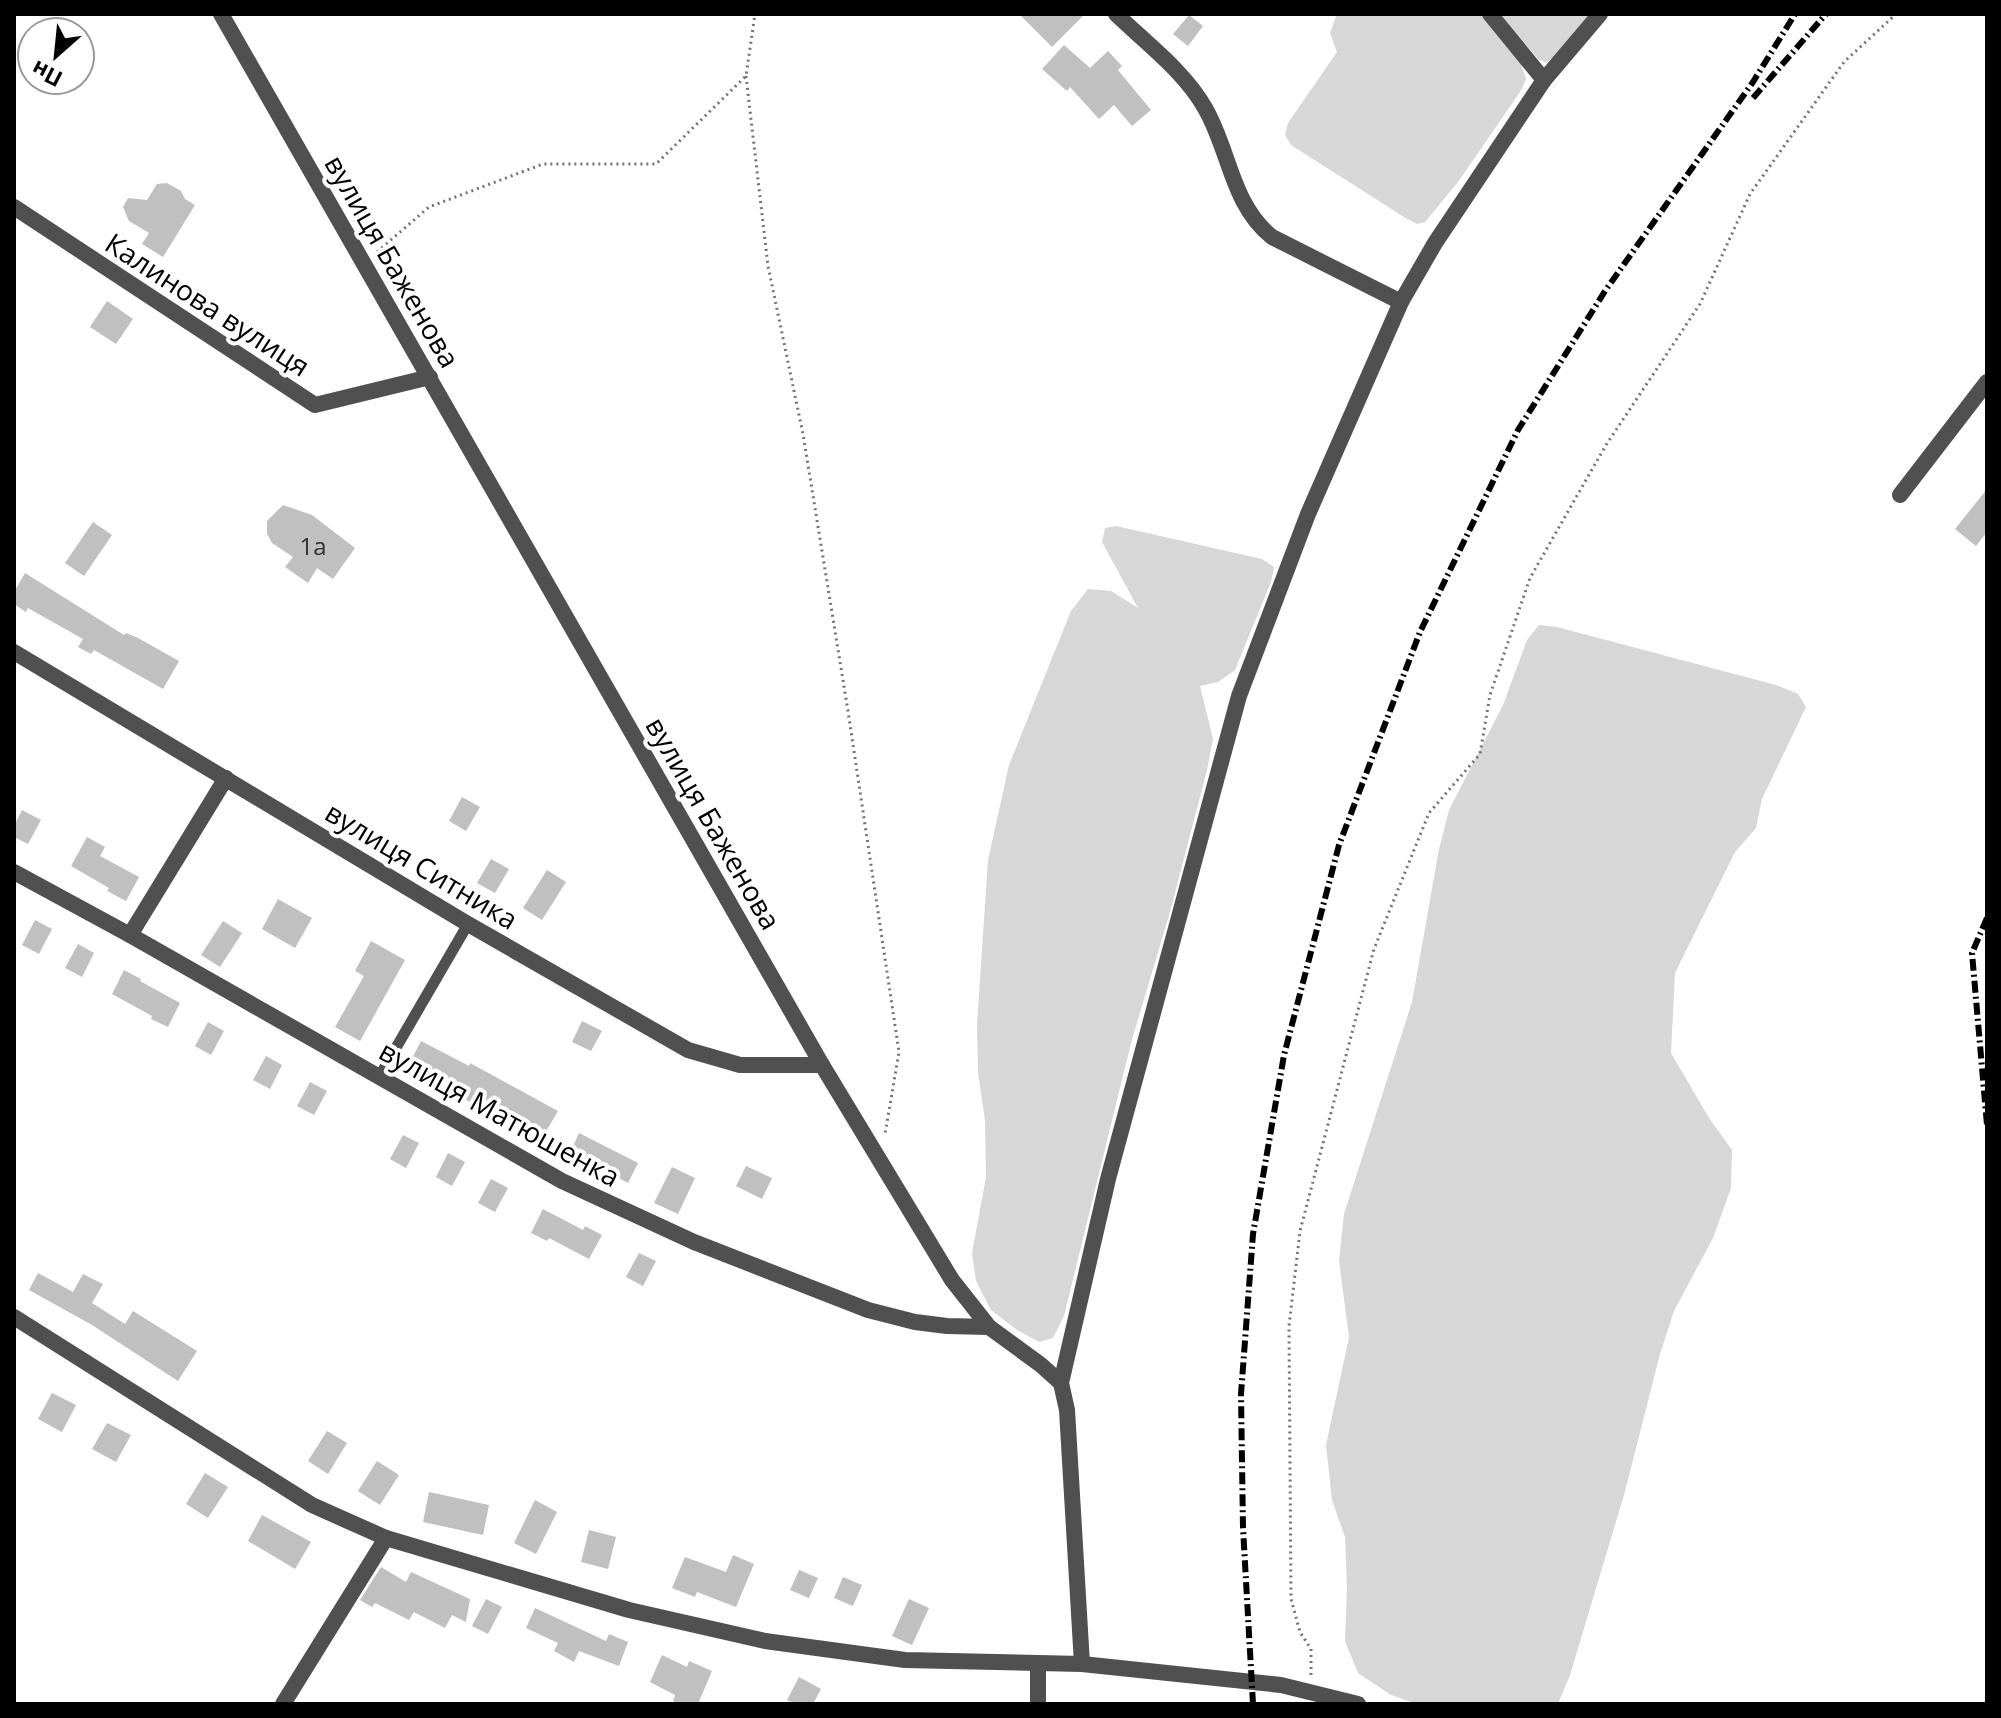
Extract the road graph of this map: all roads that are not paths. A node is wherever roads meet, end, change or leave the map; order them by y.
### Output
1 (221, 14) edge
2 (1116, 14) edge
3 (1490, 14) edge
4 (1600, 14) edge
5 (1544, 80) junction
6 (14, 207) edge
7 (1401, 302) junction
8 (430, 377) junction
9 (1987, 382) edge
10 (1900, 495) dead end
11 (14, 652) edge
12 (226, 778) junction
13 (14, 872) edge
14 (468, 924) junction
15 (130, 935) junction
16 (822, 1065) junction
17 (379, 1077) junction
18 (14, 1317) edge
19 (989, 1327) junction
20 (1061, 1383) junction
21 (386, 1538) junction
22 (1038, 1663) junction
23 (1082, 1664) junction
24 (283, 1704) edge
25 (1038, 1704) edge
26 (1358, 1704) edge

1 - 8 street, вулиця Баженова
2 - 7 street
3 - 5 street
4 - 5 street
5 - 7 street
6 - 8 street, Калинова вулиця
7 - 20 street
8 - 16 street, вулиця Баженова
9 - 10 street
11 - 12 street, вулиця Ситника
12 - 14 street, вулиця Ситника
12 - 15 street
13 - 15 street, вулиця Матюшенка
14 - 16 street, вулиця Ситника
14 - 17 lane
15 - 17 street, вулиця Матюшенка
16 - 19 street, вулиця Баженова
17 - 19 street, вулиця Матюшенка
18 - 21 street
19 - 20 street, вулиця Баженова
20 - 23 street
21 - 22 street
21 - 24 street
22 - 23 street
22 - 25 street
23 - 26 street

